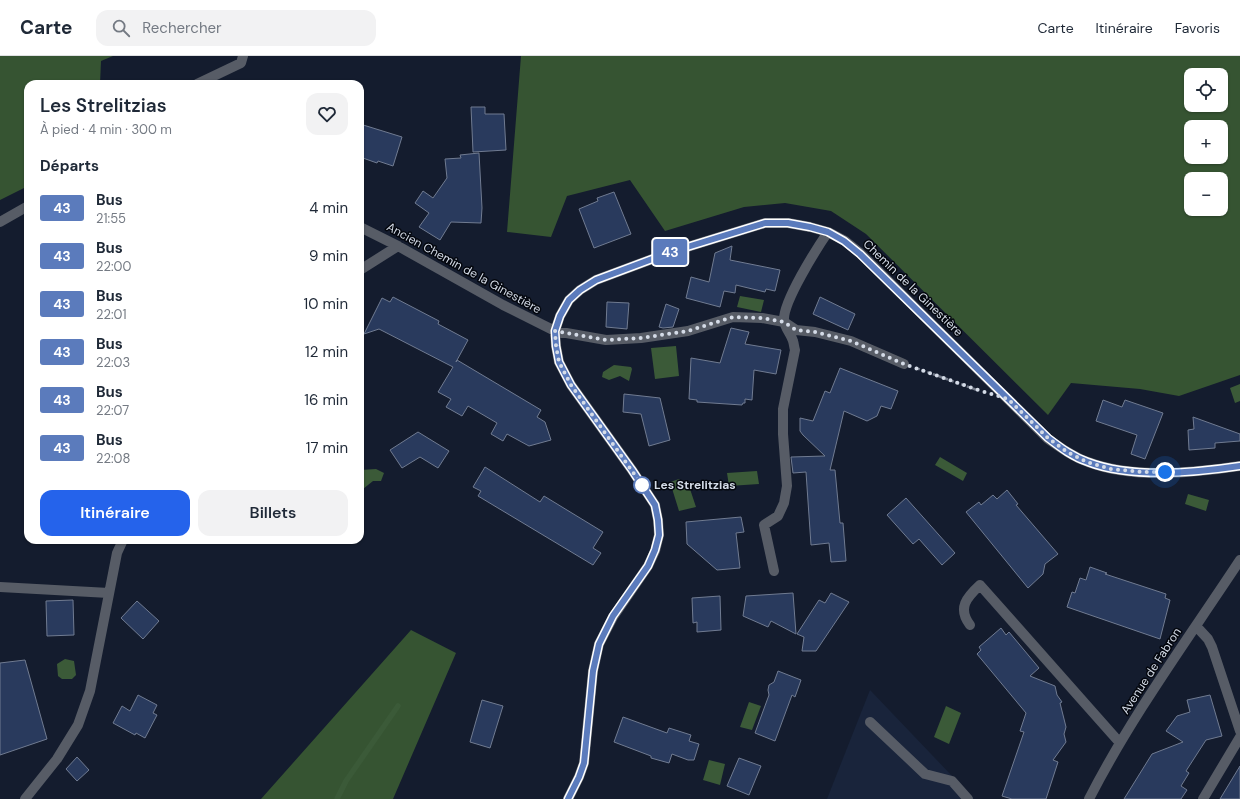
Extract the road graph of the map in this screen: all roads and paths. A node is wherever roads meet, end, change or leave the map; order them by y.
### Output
1 (243, 56) edge
2 (205, 80) edge
3 (24, 208) edge
4 (0, 222) edge
5 (364, 228) edge
6 (828, 232) junction
7 (398, 246) junction
8 (364, 267) edge
9 (784, 322) junction
10 (555, 331) junction
11 (904, 364) joint
12 (978, 390) dead end
13 (1240, 466) edge
14 (121, 544) edge
15 (1240, 560) edge
16 (774, 571) dead end
17 (0, 587) edge
18 (109, 593) junction
19 (970, 625) dead end
20 (1196, 626) junction
21 (870, 722) dead end
22 (1240, 731) edge
23 (1240, 737) edge
24 (1120, 743) junction
25 (25, 799) edge
26 (568, 799) edge
27 (968, 799) edge
28 (1088, 799) edge
29 (1203, 799) edge

1 - 2 street
3 - 4 street
5 - 7 street, Ancien Chemin de la Ginestière
6 - 9 street
6 - 10 street, Chemin de la Ginestière
6 - 13 street, Chemin de la Ginestière
7 - 8 street
7 - 10 street, Ancien Chemin de la Ginestière
9 - 10 street, Ancien Chemin de la Ginestière
9 - 11 street, Ancien Chemin de la Ginestière
9 - 16 street
10 - 26 street, Chemin de la Ginestière
11 - 12 path
14 - 18 street
15 - 20 street, Avenue de Fabron
17 - 18 street
18 - 25 street
19 - 24 street
20 - 22 street
20 - 24 street, Avenue de Fabron
21 - 27 street
23 - 29 street
24 - 28 street, Avenue de Fabron

